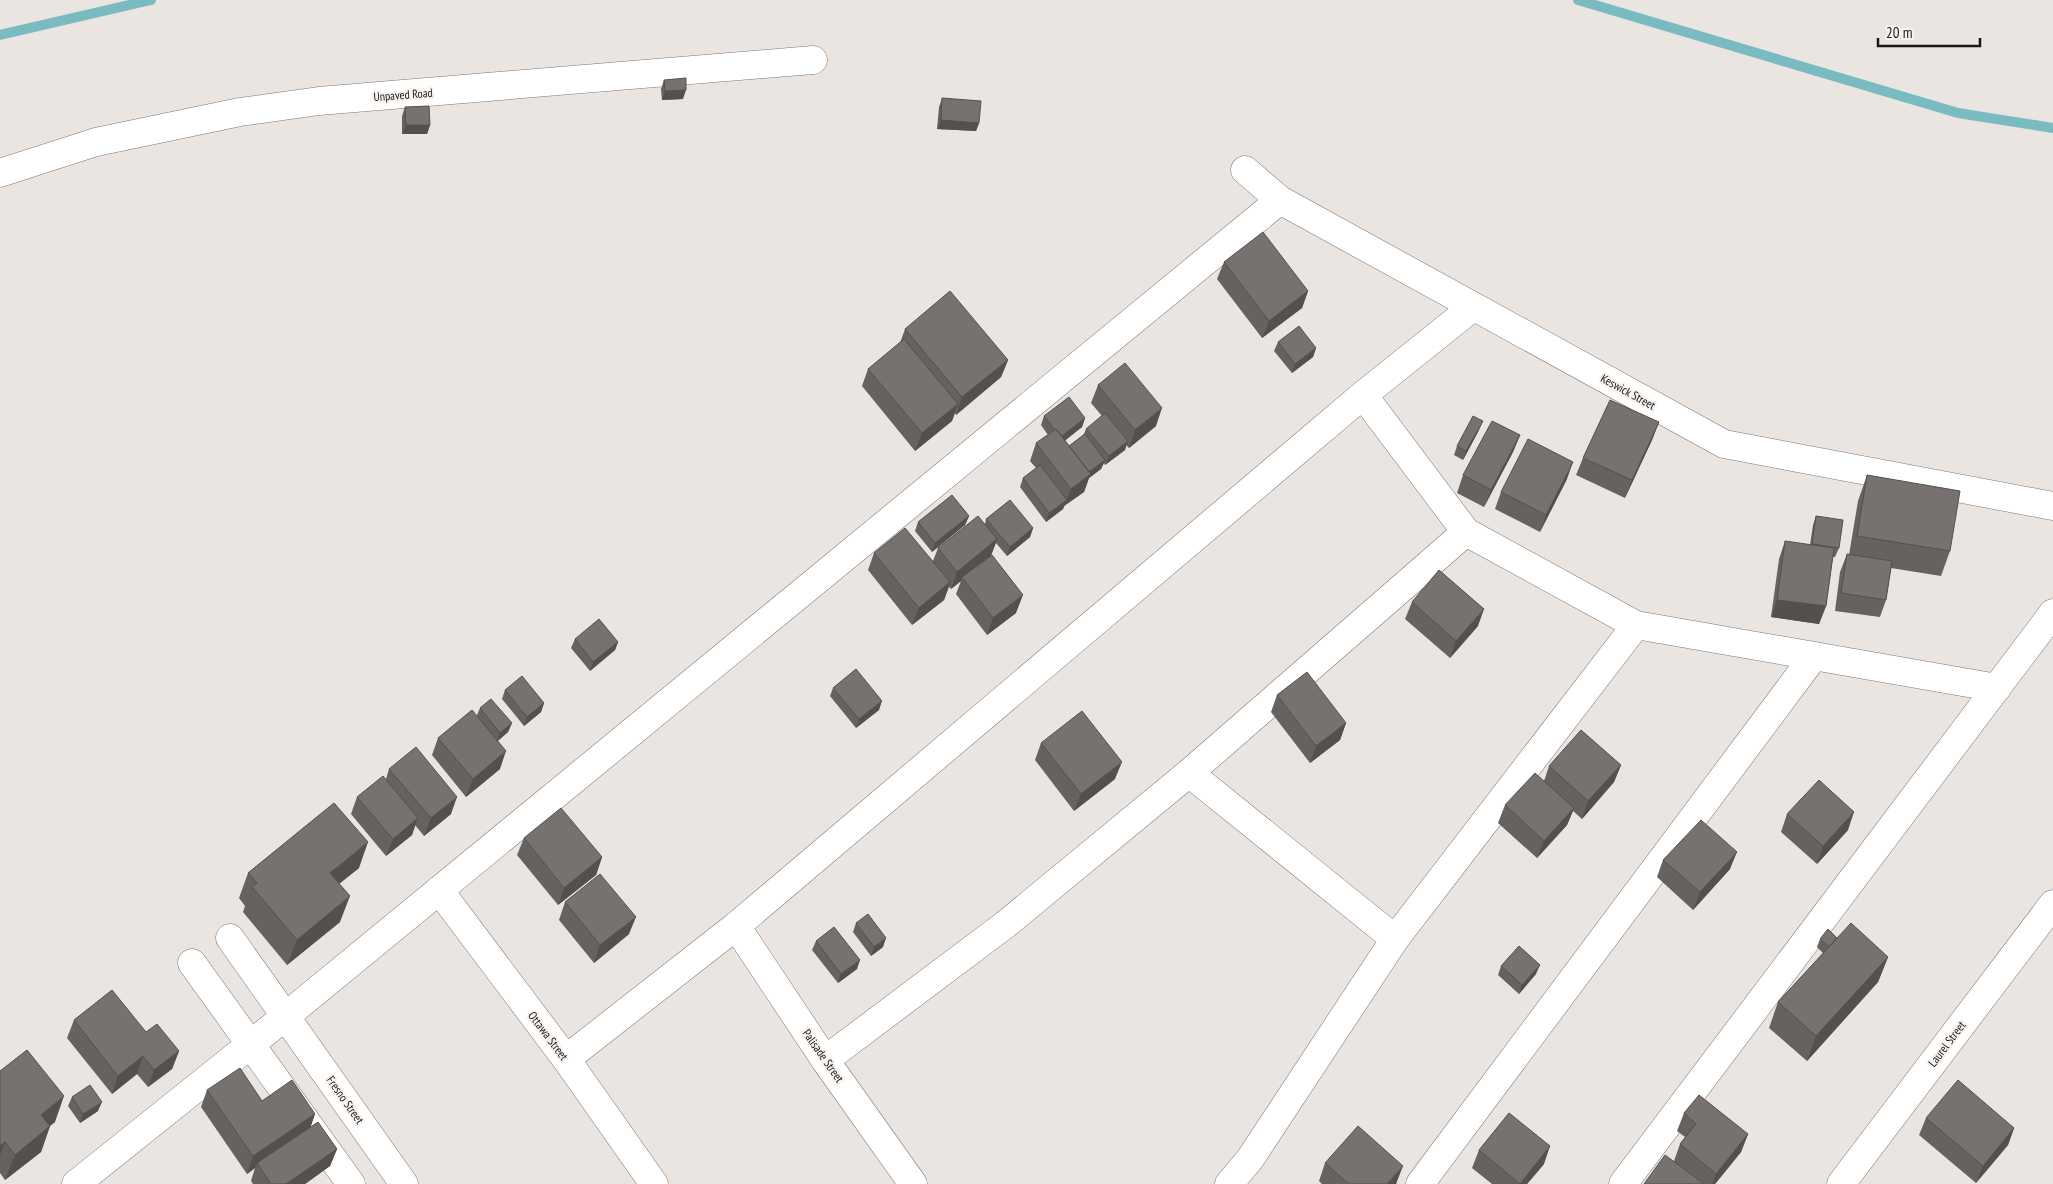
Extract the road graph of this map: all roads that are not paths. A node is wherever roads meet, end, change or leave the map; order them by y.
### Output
1 (814, 60) dead end
2 (1245, 170) dead end
3 (0, 173) edge
4 (1280, 200) junction
5 (1473, 307) junction
6 (1363, 396) junction
7 (2053, 506) edge
8 (1466, 532) junction
9 (2053, 614) edge
10 (1636, 625) junction
11 (1814, 656) junction
12 (1997, 688) junction
13 (1189, 773) junction
14 (439, 890) junction
15 (2053, 904) edge
16 (736, 926) junction
17 (230, 938) dead end
18 (1395, 939) junction
19 (192, 963) dead end
20 (286, 1016) junction
21 (251, 1044) junction
22 (566, 1060) junction
23 (825, 1060) junction
24 (85, 1181) edge
25 (351, 1184) edge
26 (404, 1184) edge
27 (654, 1184) edge
28 (913, 1184) edge
29 (1229, 1184) edge
30 (1420, 1184) edge
31 (1622, 1184) edge
32 (1841, 1184) edge

1 - 3 street, Unpaved Road
2 - 4 street, Keswick Street
4 - 5 street, Keswick Street
4 - 14 street
5 - 6 street
5 - 7 street, Keswick Street
6 - 8 street
6 - 16 street
8 - 10 street
8 - 13 street
9 - 12 street
10 - 11 street
10 - 18 street
11 - 12 street
11 - 30 street
12 - 31 street
13 - 18 street
13 - 23 street
14 - 20 street
14 - 22 street, Ottawa Street
15 - 32 street, Laurel Street
16 - 22 street
16 - 23 street, Palisade Street
17 - 20 street, Fresno Street
18 - 29 street
19 - 21 street
20 - 21 street
20 - 26 street, Fresno Street
21 - 24 street
21 - 25 street
22 - 27 street, Ottawa Street
23 - 28 street, Palisade Street

